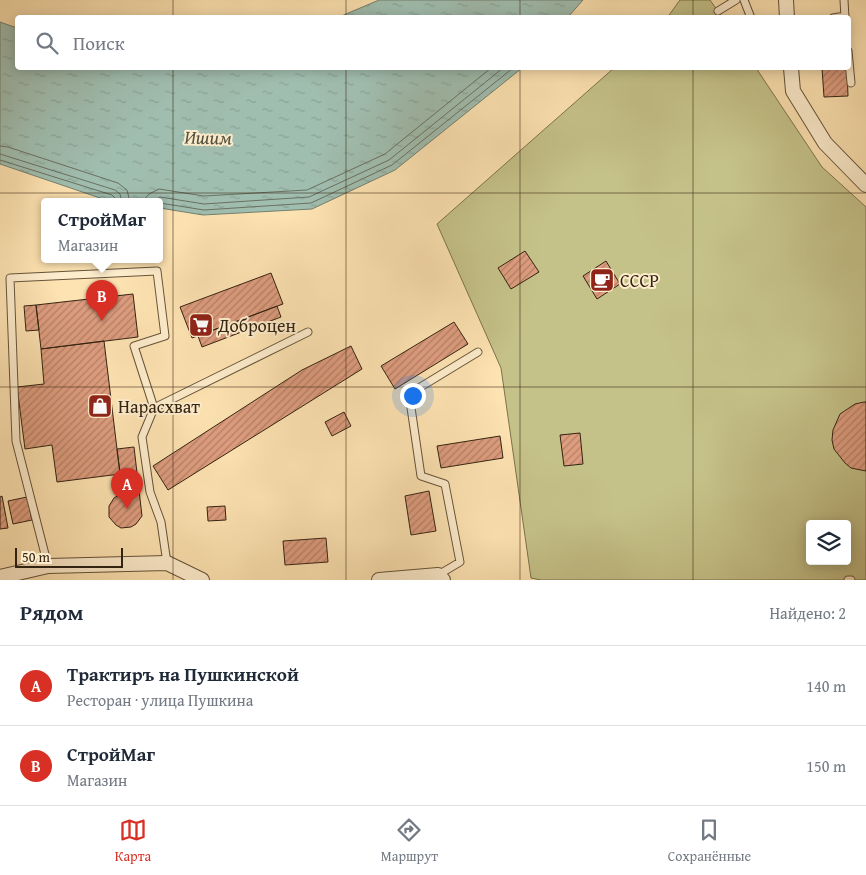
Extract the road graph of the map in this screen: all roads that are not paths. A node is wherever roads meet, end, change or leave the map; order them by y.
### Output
1 (736, 0) edge
2 (744, 0) edge
3 (786, 0) edge
4 (844, 0) edge
5 (718, 11) dead end
6 (750, 15) edge
7 (787, 15) edge
8 (845, 15) edge
9 (791, 70) edge
10 (850, 70) edge
11 (852, 83) dead end
12 (866, 185) edge
13 (308, 332) dead end
14 (478, 352) dead end
15 (154, 408) junction
16 (167, 563) junction
17 (49, 573) edge
18 (0, 577) edge
19 (441, 578) edge
20 (202, 580) edge
21 (379, 580) edge

1 - 5 lane
2 - 6 lane
3 - 7 street
4 - 8 lane
9 - 12 street
10 - 11 lane
13 - 15 lane
14 - 19 lane
15 - 16 lane
15 - 17 lane
16 - 17 street
16 - 20 street
17 - 18 street
19 - 21 street

